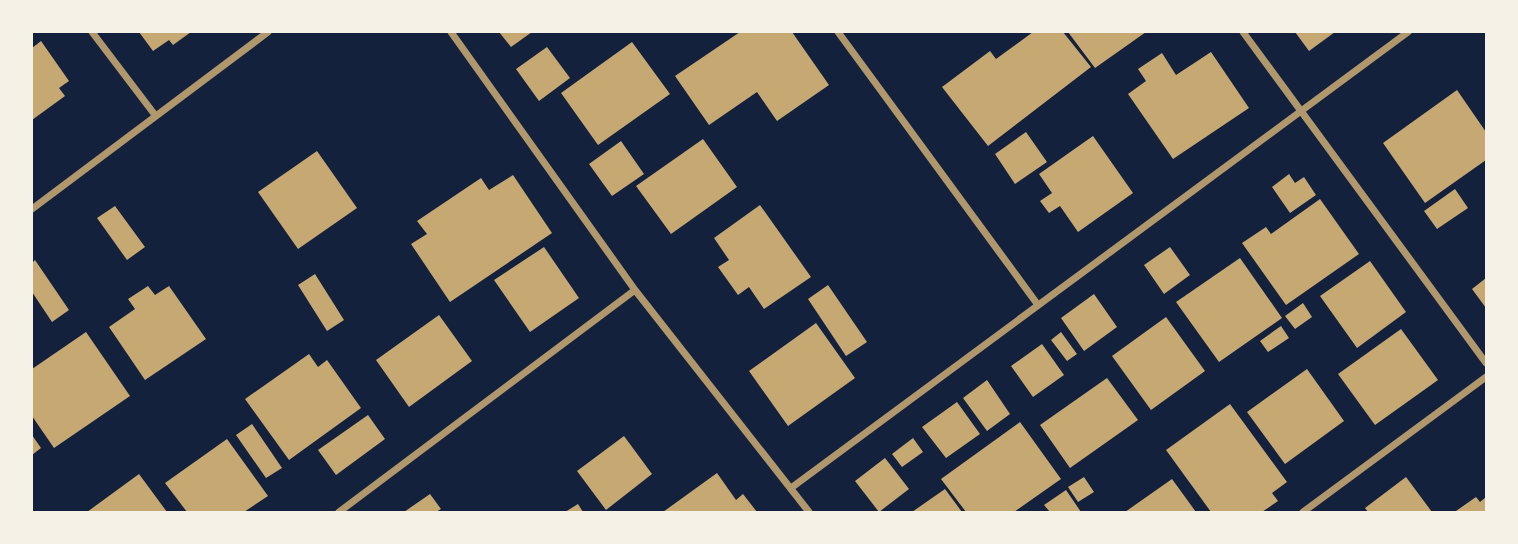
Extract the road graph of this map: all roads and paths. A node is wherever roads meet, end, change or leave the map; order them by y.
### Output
1 (92, 32) edge
2 (268, 32) edge
3 (451, 32) edge
4 (838, 32) edge
5 (1244, 32) edge
6 (1408, 32) edge
7 (1301, 108) junction
8 (155, 115) junction
9 (32, 209) edge
10 (635, 290) junction
11 (1038, 305) junction
12 (1486, 363) edge
13 (1486, 377) edge
14 (792, 488) junction
15 (339, 513) edge
16 (809, 513) edge
17 (1303, 513) edge

1 - 8 street
2 - 8 street
3 - 10 street
4 - 11 street
5 - 7 street
6 - 7 street
7 - 11 street
7 - 12 street
8 - 9 street
10 - 14 street
10 - 15 street
11 - 14 street
13 - 17 street
14 - 16 street

